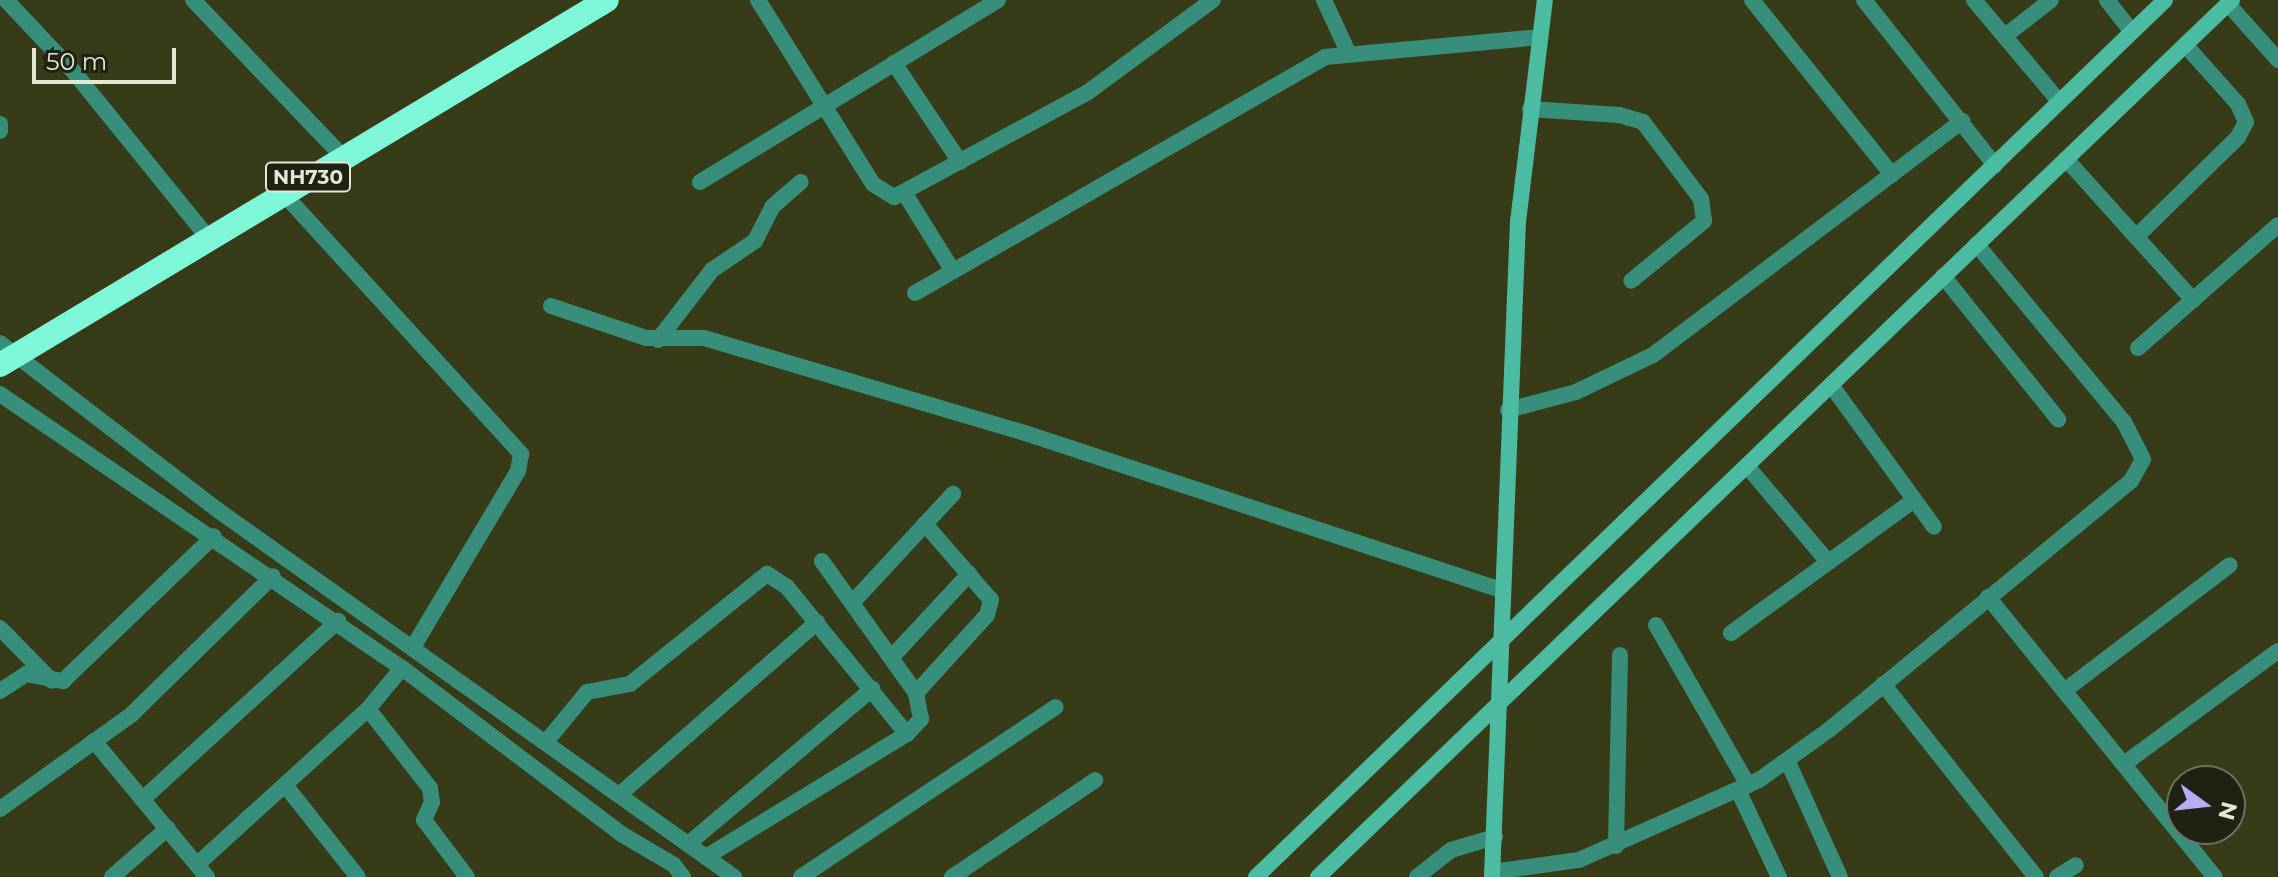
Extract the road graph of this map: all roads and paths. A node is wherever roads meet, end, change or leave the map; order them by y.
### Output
1 (6, 0) edge
2 (193, 0) edge
3 (607, 0) edge
4 (758, 0) edge
5 (998, 0) edge
6 (1213, 0) edge
7 (1324, 0) edge
8 (1545, 0) edge
9 (1752, 0) edge
10 (1864, 0) edge
11 (1974, 0) edge
12 (2051, 0) edge
13 (2107, 0) edge
14 (2165, 0) edge
15 (2230, 2) edge
16 (574, 8) edge
17 (2131, 31) junction
18 (2005, 36) junction
19 (1539, 37) junction
20 (2185, 45) junction
21 (1348, 52) junction
22 (2278, 60) edge
23 (894, 63) junction
24 (2058, 100) junction
25 (822, 107) junction
26 (1530, 109) junction
27 (1962, 121) junction
28 (0, 124) edge
29 (0, 131) edge
30 (343, 157) junction
31 (2066, 159) junction
32 (960, 162) junction
33 (1995, 165) junction
34 (1892, 175) junction
35 (700, 182) dead end
36 (801, 182) dead end
37 (282, 192) junction
38 (905, 194) junction
39 (2278, 225) edge
40 (2136, 237) junction
41 (208, 238) junction
42 (1976, 244) junction
43 (953, 271) junction
44 (1943, 276) junction
45 (1631, 281) dead end
46 (915, 293) dead end
47 (2193, 300) junction
48 (551, 306) dead end
49 (658, 340) junction
50 (2138, 348) dead end
51 (7, 355) edge
52 (1831, 385) junction
53 (0, 394) edge
54 (1508, 410) junction
55 (2058, 419) dead end
56 (1747, 466) junction
57 (953, 494) dead end
58 (1914, 500) junction
59 (925, 524) junction
60 (1934, 527) dead end
61 (214, 536) junction
62 (822, 561) dead end
63 (1828, 562) junction
64 (2230, 565) dead end
65 (969, 574) junction
66 (273, 576) junction
67 (1501, 590) junction
68 (1988, 597) junction
69 (852, 603) junction
70 (338, 621) junction
71 (817, 622) junction
72 (1656, 625) dead end
73 (0, 628) edge
74 (1731, 633) dead end
75 (1500, 646) junction
76 (413, 647) junction
77 (2278, 651) edge
78 (1620, 655) dead end
79 (891, 658) junction
80 (402, 668) junction
81 (54, 682) junction
82 (1883, 684) junction
83 (872, 689) junction
84 (0, 691) edge
85 (2064, 691) junction
86 (916, 693) junction
87 (1500, 695) junction
88 (1056, 707) dead end
89 (368, 709) junction
90 (907, 734) junction
91 (94, 741) junction
92 (546, 742) junction
93 (1788, 762) junction
94 (2124, 764) junction
95 (1095, 780) dead end
96 (285, 785) junction
97 (1743, 788) junction
98 (619, 795) junction
99 (144, 798) junction
100 (0, 809) edge
101 (168, 828) junction
102 (1495, 837) junction
103 (688, 844) junction
104 (1616, 846) junction
105 (706, 857) junction
106 (2076, 865) dead end
107 (203, 870) edge
108 (1492, 875) edge
109 (112, 877) edge
110 (358, 877) edge
111 (467, 877) edge
112 (683, 877) edge
113 (734, 877) edge
114 (801, 877) edge
115 (952, 877) edge
116 (1256, 877) edge
117 (1318, 877) edge
118 (1417, 877) edge
119 (1779, 877) edge
120 (1840, 877) edge
121 (2036, 877) edge
122 (2057, 877) edge
123 (2215, 877) edge

1 - 41 street
2 - 30 street
3 - 16 highway, NH730
4 - 25 street
5 - 23 street
6 - 32 street
7 - 21 street
8 - 19 street
9 - 34 street
10 - 27 street
11 - 18 street
12 - 18 street
13 - 17 street
14 - 17 street
15 - 20 street
15 - 22 street
16 - 30 highway, NH730
17 - 24 street
18 - 24 street
19 - 21 street
19 - 26 street
20 - 31 street
20 - 40 street
21 - 43 street
23 - 25 street
23 - 32 street
24 - 33 street
25 - 35 street
25 - 38 street
26 - 45 street
26 - 54 street
27 - 33 street
27 - 34 street
28 - 29 street
30 - 37 highway, NH730
31 - 40 street
31 - 42 street
32 - 38 street
33 - 75 street
34 - 54 street
36 - 49 street
37 - 41 highway, NH730
37 - 76 street
38 - 43 street
39 - 47 street
40 - 47 street
41 - 51 highway, NH730
42 - 44 street
42 - 68 street
43 - 46 street
44 - 52 street
44 - 55 street
47 - 50 street
48 - 49 street
49 - 67 street
51 - 76 street
52 - 56 street
52 - 58 street
53 - 61 street
54 - 67 street
56 - 63 street
56 - 87 street
57 - 59 street
58 - 60 street
58 - 63 street
59 - 65 street
59 - 69 street
61 - 66 street
61 - 81 street
62 - 69 street
63 - 74 street
64 - 85 street
65 - 79 street
65 - 86 street
66 - 70 street
66 - 91 street
67 - 75 street
68 - 82 street
68 - 85 street
69 - 79 street
70 - 80 street
70 - 99 street
71 - 83 street
71 - 92 street
71 - 98 street
72 - 97 street
73 - 81 street
75 - 87 street
75 - 116 street
76 - 92 street
77 - 94 street
78 - 104 street
79 - 86 street
80 - 89 street
80 - 112 street
81 - 84 street
82 - 93 street
82 - 121 street
83 - 90 street
83 - 103 street
85 - 94 street
86 - 90 street
87 - 102 street
87 - 117 street
88 - 114 street
89 - 96 street
89 - 111 street
90 - 105 street
91 - 99 street
91 - 100 street
92 - 98 street
93 - 97 street
93 - 120 street
94 - 123 street
95 - 115 street
96 - 107 street
96 - 110 street
97 - 104 street
97 - 119 street
98 - 103 street
99 - 101 street
101 - 107 street
101 - 109 street
102 - 108 street
102 - 118 street
103 - 105 street
104 - 108 street
105 - 113 street
106 - 122 street

